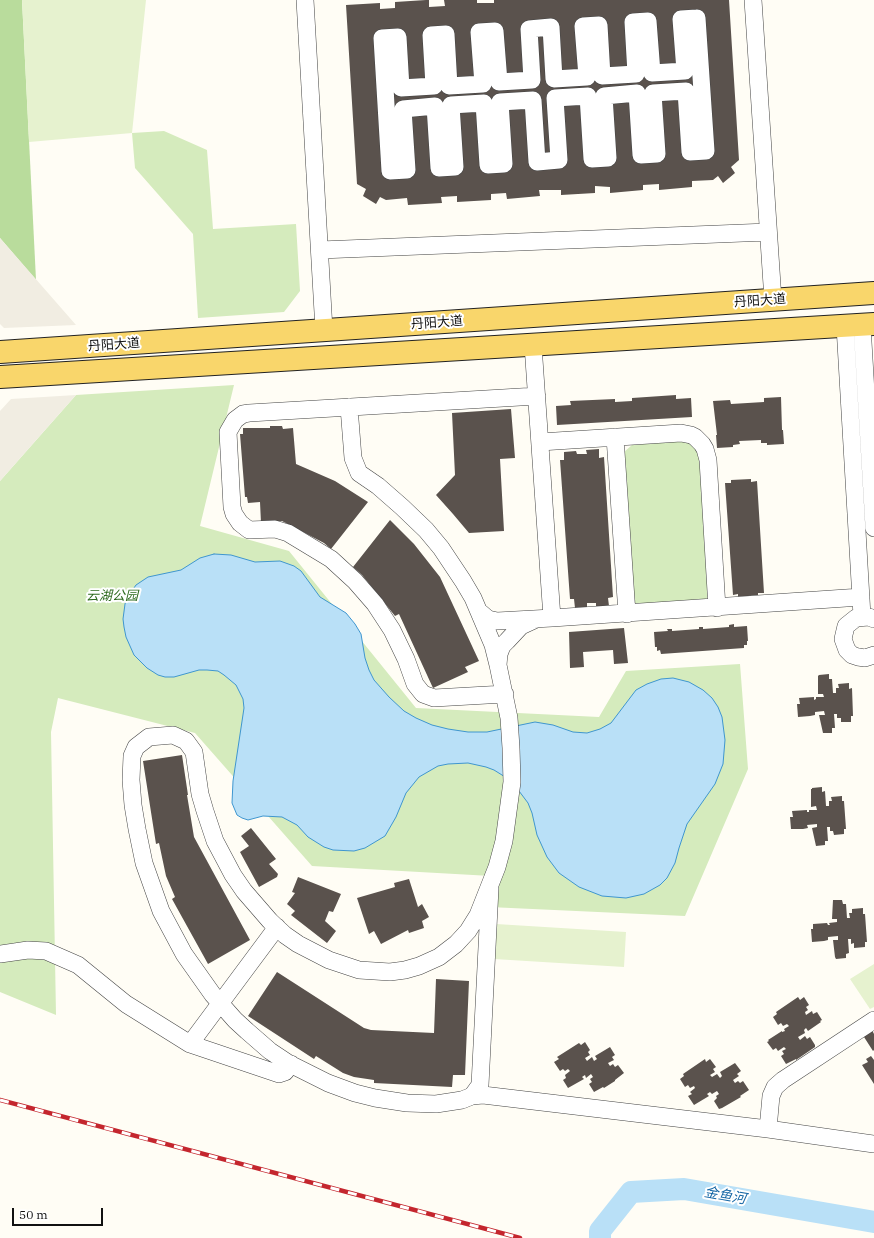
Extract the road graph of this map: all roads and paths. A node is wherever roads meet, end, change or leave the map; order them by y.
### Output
1 (305, 0) edge
2 (753, 0) edge
3 (706, 151) joint
4 (768, 232) junction
5 (320, 250) junction
6 (874, 293) edge
7 (773, 300) junction
8 (611, 311) junction
9 (860, 325) edge
10 (374, 327) junction
11 (324, 330) junction
12 (613, 340) junction
13 (0, 344) edge
14 (533, 344) junction
15 (31, 350) junction
16 (0, 352) edge
17 (375, 354) junction
18 (869, 360) edge
19 (35, 375) junction
20 (0, 377) edge
21 (0, 387) edge
22 (537, 396) junction
23 (349, 407) junction
24 (615, 437) junction
25 (540, 442) junction
26 (874, 528) edge
27 (861, 597) junction
28 (717, 608) junction
29 (481, 614) junction
30 (627, 614) junction
31 (552, 618) junction
32 (868, 618) edge
33 (534, 620) junction
34 (874, 655) edge
35 (498, 665) junction
36 (505, 694) junction
37 (490, 888) junction
38 (277, 927) junction
39 (0, 954) edge
40 (220, 1004) junction
41 (874, 1020) edge
42 (190, 1044) junction
43 (291, 1064) junction
44 (482, 1075) junction
45 (472, 1096) junction
46 (498, 1098) junction
47 (768, 1129) junction
48 (874, 1144) edge

1 - 5 street
2 - 4 street
3 - 3 street
4 - 5 street
4 - 7 street
5 - 11 street
6 - 7 main road, 丹阳大道
7 - 8 main road, 丹阳大道
8 - 10 main road, 丹阳大道
8 - 12 main road
9 - 12 main road, 丹阳大道
9 - 18 street
9 - 27 street
10 - 11 main road, 丹阳大道
10 - 17 main road
11 - 15 main road, 丹阳大道
12 - 14 main road, 丹阳大道
13 - 15 street
14 - 17 main road, 丹阳大道
14 - 22 street
15 - 16 main road, 丹阳大道
17 - 19 main road, 丹阳大道
18 - 26 street
19 - 20 main road, 丹阳大道
19 - 21 street
22 - 23 street
22 - 25 street
23 - 29 street
23 - 36 street
24 - 25 street
24 - 28 street
24 - 30 street
25 - 31 street
27 - 28 street
27 - 32 street
28 - 30 street
29 - 33 street
29 - 35 street
30 - 31 street
31 - 33 street
32 - 34 street
33 - 35 street
35 - 36 street
36 - 37 street
37 - 38 street
37 - 44 street
38 - 40 street
38 - 40 street
39 - 42 street
40 - 42 street
40 - 43 street
41 - 47 street
42 - 43 street
43 - 45 street
44 - 45 street
44 - 46 street
45 - 46 street
46 - 47 street
47 - 48 street

